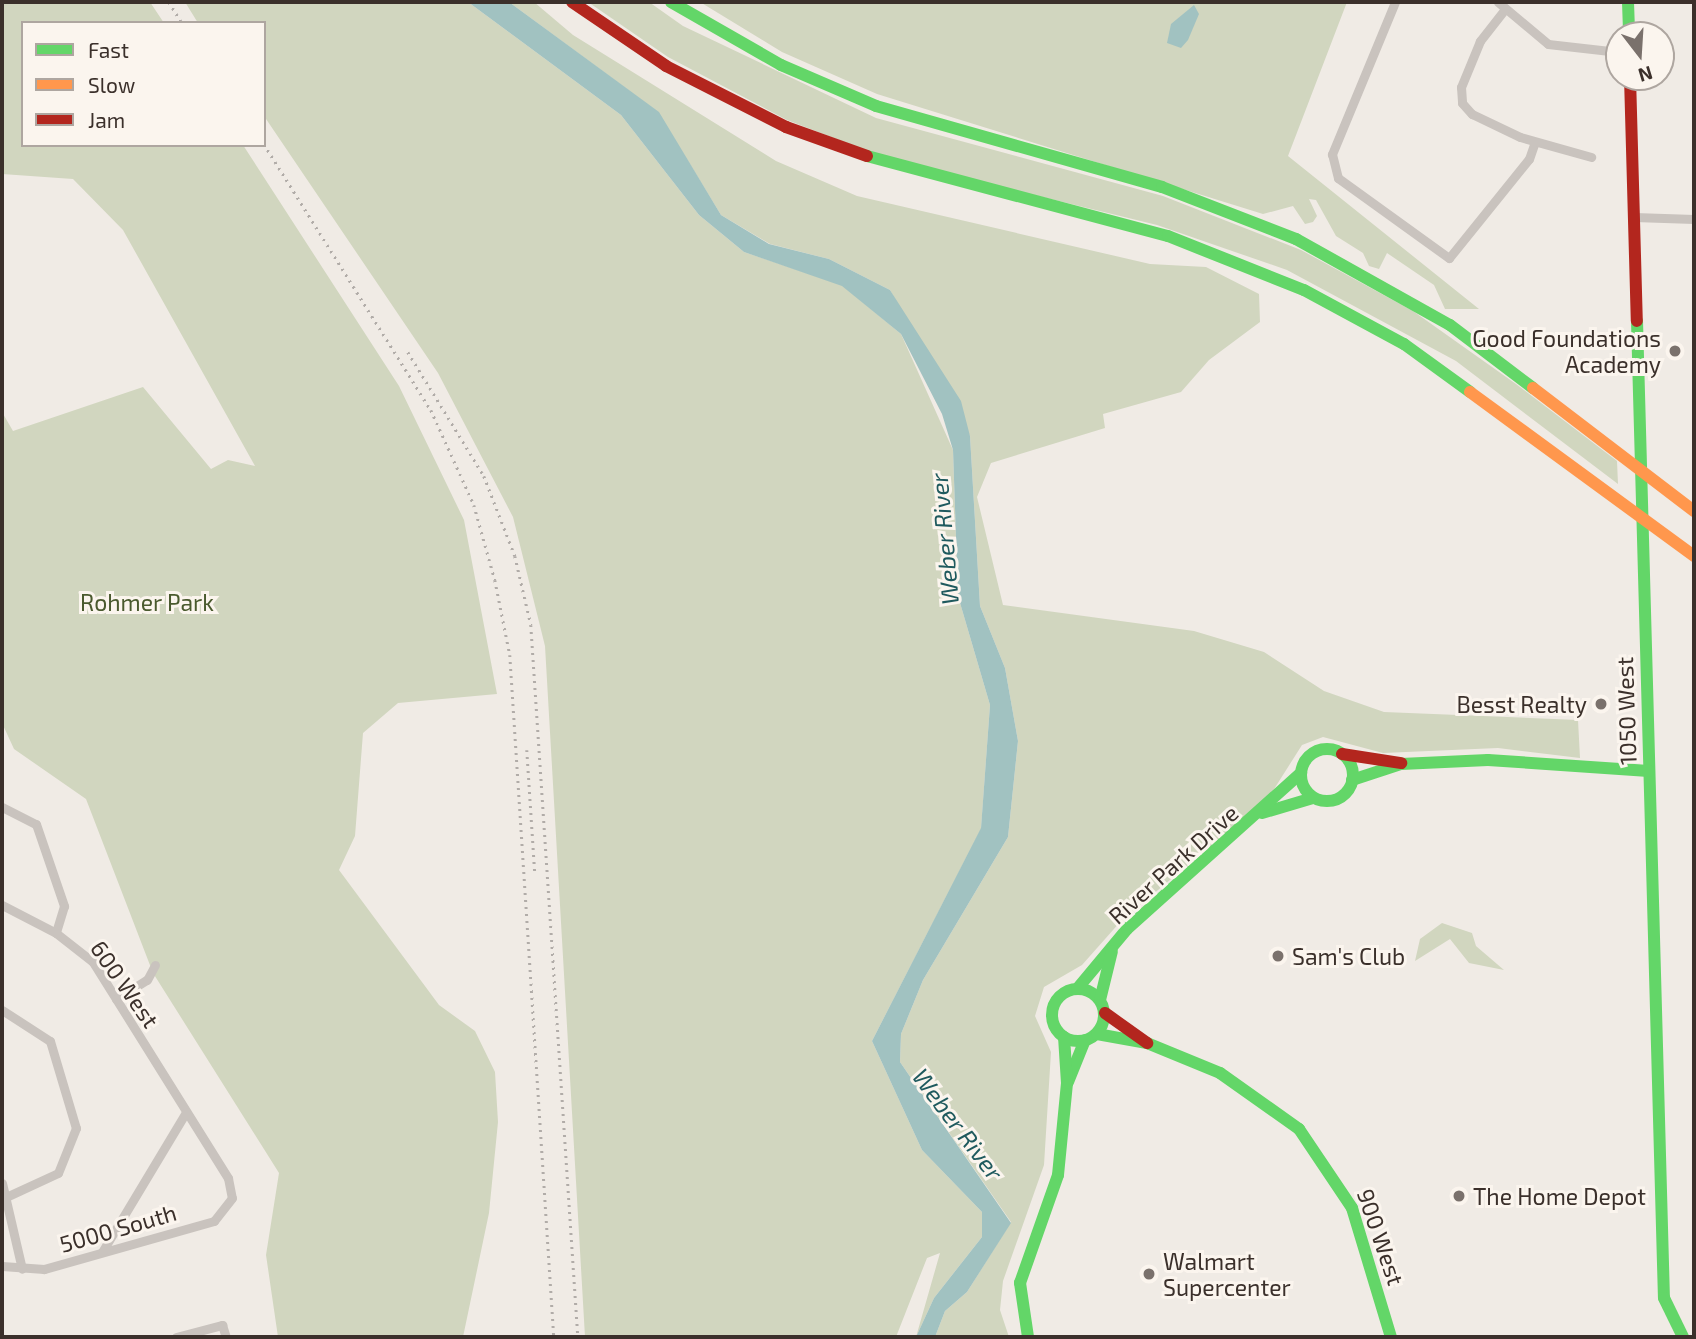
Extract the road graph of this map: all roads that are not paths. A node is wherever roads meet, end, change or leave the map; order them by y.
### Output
1 (572, 2) edge
2 (671, 2) edge
3 (1395, 2) edge
4 (1628, 2) edge
5 (1501, 5) edge
6 (1629, 21) edge
7 (1605, 50) edge
8 (1630, 91) edge
9 (1535, 142) junction
10 (1591, 157) dead end
11 (1634, 217) junction
12 (1694, 219) edge
13 (1694, 509) edge
14 (1694, 556) edge
15 (1342, 754) junction
16 (1401, 764) junction
17 (1649, 771) junction
18 (1301, 774) junction
19 (1352, 780) junction
20 (1313, 798) junction
21 (2, 807) edge
22 (1262, 813) junction
23 (2, 905) edge
24 (56, 933) junction
25 (1112, 947) junction
26 (156, 965) dead end
27 (1077, 989) junction
28 (116, 999) junction
29 (1102, 1007) junction
30 (2, 1010) edge
31 (1064, 1037) junction
32 (1091, 1037) junction
33 (1147, 1043) junction
34 (1067, 1083) junction
35 (186, 1112) junction
36 (2, 1183) edge
37 (6, 1197) junction
38 (232, 1198) joint
39 (102, 1252) junction
40 (2, 1266) edge
41 (22, 1269) junction
42 (176, 1337) edge
43 (226, 1337) edge
44 (1028, 1337) edge
45 (1391, 1337) edge
46 (1683, 1337) edge

1 - 14 main road
2 - 13 main road
3 - 9 street
4 - 6 main road
5 - 7 street
5 - 9 street
8 - 11 main road, 1050 West
9 - 10 street
11 - 12 street
11 - 17 main road, 1050 West
15 - 16 main road
15 - 18 main road
15 - 19 main road
16 - 17 main road
16 - 19 main road
17 - 46 main road, 1050 West
18 - 20 main road
18 - 22 main road, River Park Drive
19 - 20 main road
20 - 22 main road, River Park Drive
21 - 24 street
22 - 25 main road, River Park Drive
23 - 24 street, 600 West
24 - 28 street, 600 West
25 - 27 main road, River Park Drive
25 - 29 main road, River Park Drive
26 - 28 street
27 - 29 main road
27 - 31 main road
28 - 35 street, 600 West
29 - 32 main road
29 - 33 main road, 900 West
30 - 37 street
31 - 32 main road
31 - 34 main road
32 - 33 main road, 900 West
32 - 34 main road
33 - 45 main road, 900 West
34 - 44 main road
35 - 38 street, 600 West
35 - 39 street
36 - 37 street
37 - 41 street
38 - 39 street, 5000 South
39 - 41 street, 5000 South
40 - 41 street, 5000 South
42 - 43 street

